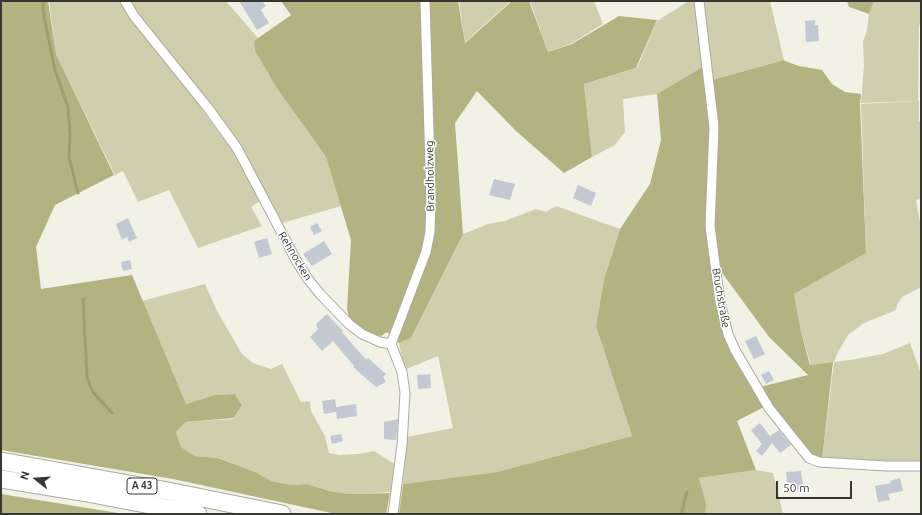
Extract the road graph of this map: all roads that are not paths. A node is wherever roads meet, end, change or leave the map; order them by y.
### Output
1 (125, 1) edge
2 (425, 1) edge
3 (699, 1) edge
4 (391, 344) junction
5 (1, 462) edge
6 (921, 466) edge
7 (1, 479) edge
8 (393, 510) edge
9 (198, 514) edge
10 (282, 514) edge

1 - 4 street, Rehnocken
2 - 4 street, Brandholzweg
3 - 6 street, Bruchstraße
4 - 8 street
5 - 10 highway, A 43
7 - 9 highway, A 43

